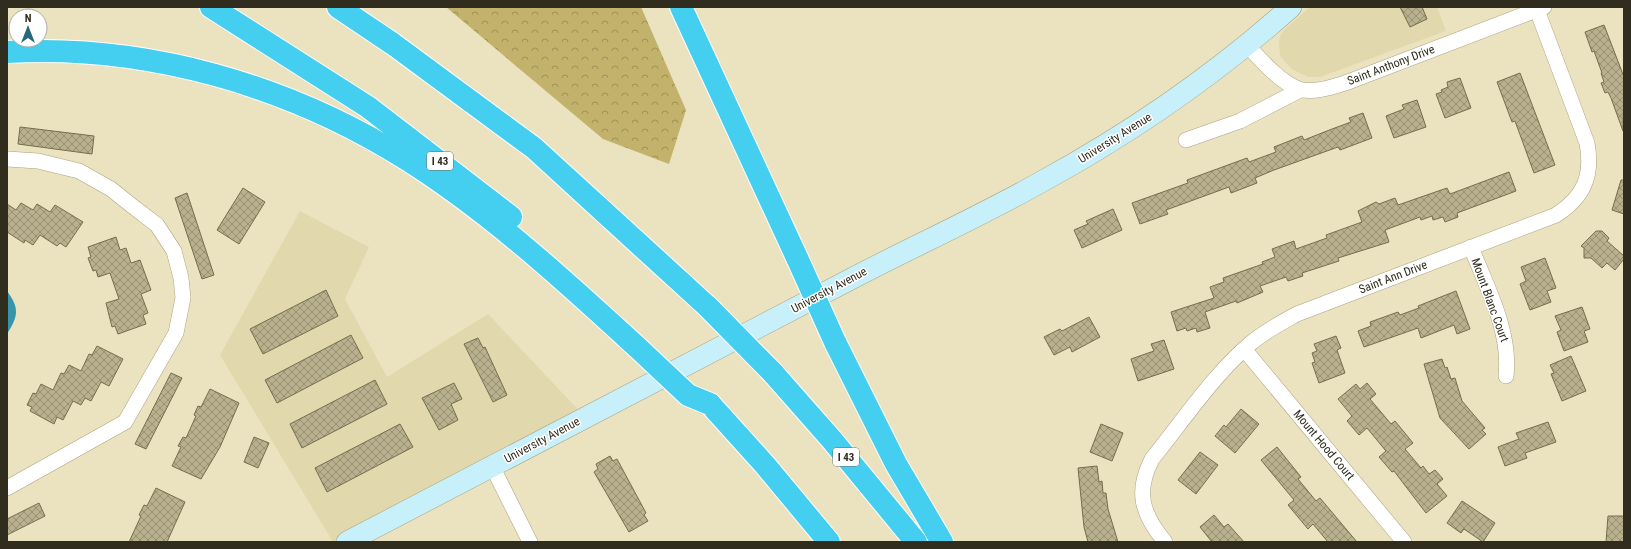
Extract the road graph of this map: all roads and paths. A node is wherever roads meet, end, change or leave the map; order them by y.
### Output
1 (211, 7) edge
2 (338, 7) edge
3 (681, 7) edge
4 (1291, 7) edge
5 (1540, 8) edge
6 (1248, 46) junction
7 (7, 52) edge
8 (1300, 90) junction
9 (1186, 140) dead end
10 (7, 159) edge
11 (1471, 247) junction
12 (644, 345) junction
13 (1244, 348) junction
14 (1506, 376) dead end
15 (492, 466) junction
16 (7, 488) edge
17 (347, 542) edge
18 (530, 542) edge
19 (829, 542) edge
20 (916, 542) edge
21 (942, 542) edge
22 (1165, 542) edge
23 (1404, 542) edge

1 - 12 highway, I 43
2 - 20 highway, I 43, bridge
3 - 21 highway, bridge
4 - 6 main road, University Avenue
5 - 8 street, Saint Anthony Drive
5 - 11 street, Saint Ann Drive
6 - 8 street
6 - 15 main road, University Avenue
7 - 12 highway
8 - 9 street
10 - 16 street
11 - 13 street, Saint Ann Drive
11 - 14 street, Mount Blanc Court
12 - 19 highway, I 43
13 - 22 street, Saint Ann Drive
13 - 23 street, Mount Hood Court
15 - 17 main road, University Avenue
15 - 18 street

